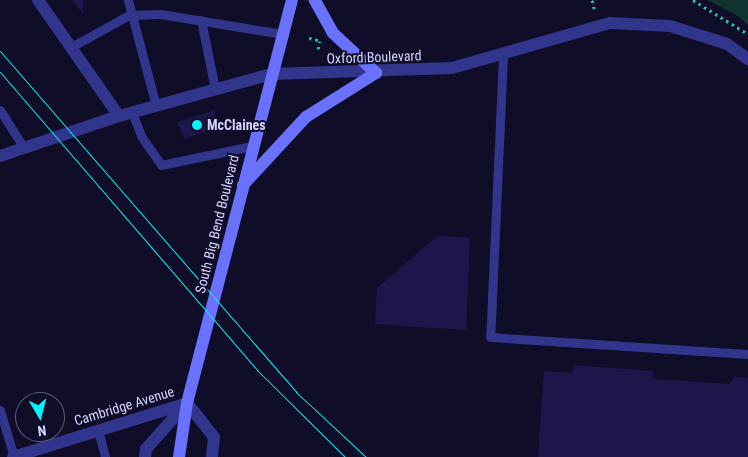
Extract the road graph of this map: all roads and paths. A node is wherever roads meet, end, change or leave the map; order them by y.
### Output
1 (38, 0) edge
2 (128, 0) edge
3 (292, 0) edge
4 (315, 0) edge
5 (693, 0) edge
6 (129, 15) junction
7 (201, 20) junction
8 (282, 34) junction
9 (748, 34) edge
10 (320, 40) dead end
11 (71, 47) junction
12 (318, 49) dead end
13 (503, 56) junction
14 (748, 59) edge
15 (376, 73) junction
16 (271, 74) junction
17 (215, 89) junction
18 (156, 106) junction
19 (0, 110) edge
20 (132, 112) junction
21 (119, 116) junction
22 (252, 146) junction
23 (24, 148) junction
24 (0, 156) edge
25 (242, 186) junction
26 (748, 354) edge
27 (187, 403) junction
28 (0, 410) edge
29 (98, 430) junction
30 (13, 457) edge
31 (105, 457) edge
32 (145, 457) edge
33 (179, 457) edge
34 (212, 457) edge

1 - 11 street
2 - 6 lane
3 - 8 main road, South Big Bend Boulevard
4 - 15 main road
5 - 9 path
6 - 7 lane
6 - 11 lane
6 - 18 lane
7 - 8 lane
7 - 17 lane
8 - 16 main road, South Big Bend Boulevard
10 - 12 path
11 - 21 street
13 - 14 street, Oxford Boulevard
13 - 15 street, Oxford Boulevard
13 - 26 lane
15 - 16 street, Oxford Boulevard
15 - 25 main road
16 - 17 street, Oxford Boulevard
16 - 22 main road, South Big Bend Boulevard
17 - 18 street, Oxford Boulevard
18 - 20 street, Oxford Boulevard
19 - 23 lane
20 - 21 street, Oxford Boulevard
20 - 22 lane
21 - 23 street, Oxford Boulevard
22 - 25 main road, South Big Bend Boulevard
23 - 24 street, Oxford Boulevard
25 - 27 main road, South Big Bend Boulevard
27 - 29 street, Cambridge Avenue
27 - 32 street
27 - 33 main road, South Big Bend Boulevard
27 - 34 street
28 - 30 lane
29 - 30 street, Cambridge Avenue
29 - 31 lane

